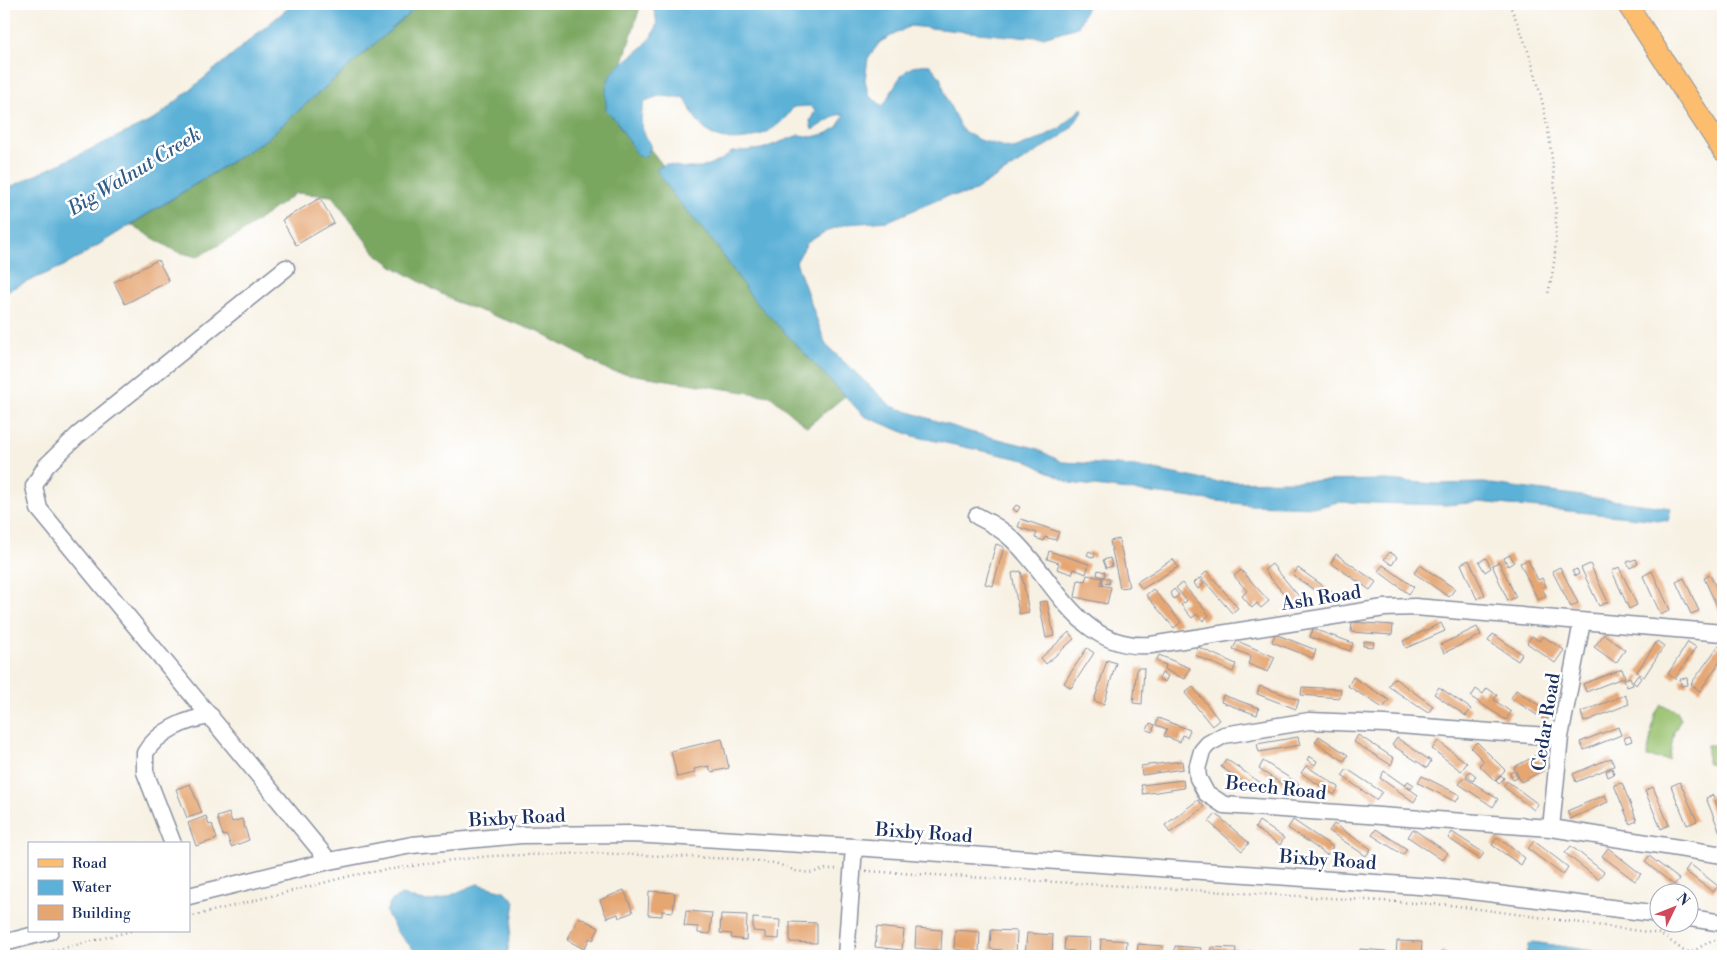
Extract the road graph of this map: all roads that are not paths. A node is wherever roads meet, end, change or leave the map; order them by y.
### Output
1 (1627, 4) edge
2 (1723, 151) edge
3 (286, 268) dead end
4 (977, 516) dead end
5 (1582, 622) junction
6 (1723, 633) edge
7 (211, 716) junction
8 (1560, 738) junction
9 (1551, 828) junction
10 (172, 842) edge
11 (854, 847) junction
12 (1723, 855) edge
13 (329, 860) junction
14 (190, 892) edge
15 (1650, 913) edge
16 (1700, 920) edge
17 (1723, 923) edge
18 (46, 932) edge
19 (4, 943) edge
20 (846, 956) edge

1 - 2 main road
3 - 7 street
4 - 5 street, Ash Road
5 - 6 street, Ash Road
5 - 8 street, Cedar Road
7 - 10 street
7 - 13 street
8 - 9 street, Cedar Road
8 - 9 street, Beech Road
9 - 12 street, Beech Road
11 - 13 street, Bixby Road
11 - 15 street, Bixby Road
11 - 20 street
13 - 14 street, Bixby Road
16 - 17 street
18 - 19 street

